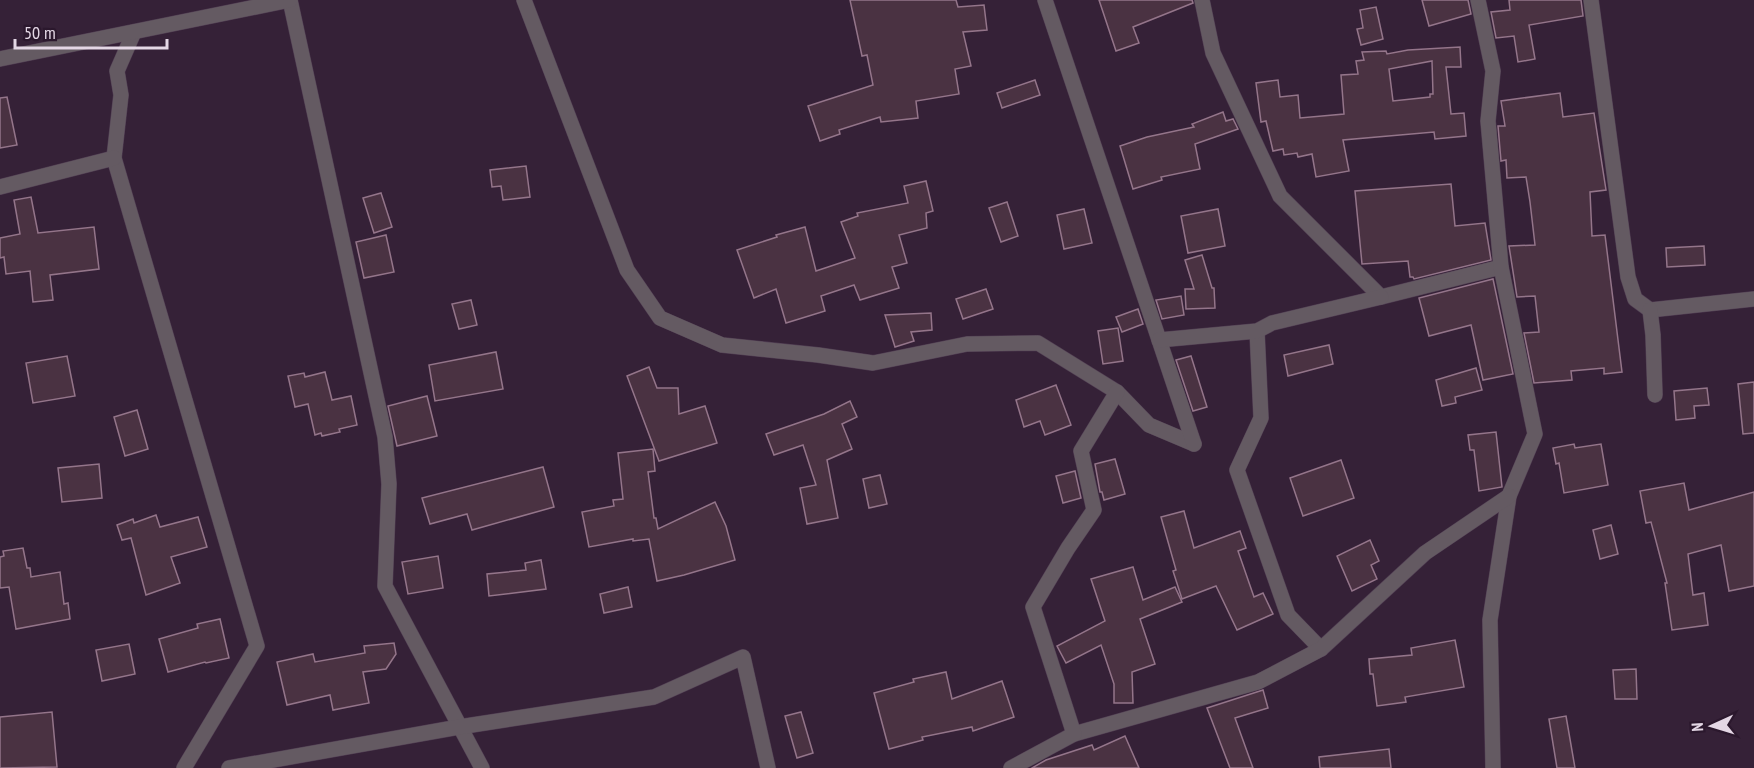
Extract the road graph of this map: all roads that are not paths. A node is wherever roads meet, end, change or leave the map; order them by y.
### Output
1 (290, 0) edge
2 (524, 0) edge
3 (1045, 0) edge
4 (1202, 0) edge
5 (1478, 0) edge
6 (1591, 0) edge
7 (134, 32) junction
8 (0, 59) edge
9 (114, 158) junction
10 (0, 187) edge
11 (1502, 267) junction
12 (1381, 297) junction
13 (1754, 299) edge
14 (1650, 310) junction
15 (1257, 331) junction
16 (1159, 340) junction
17 (1117, 393) junction
18 (1655, 396) dead end
19 (1509, 496) junction
20 (1321, 649) junction
21 (459, 727) junction
22 (1074, 734) junction
23 (184, 768) edge
24 (229, 768) edge
25 (482, 768) edge
26 (768, 768) edge
27 (1011, 768) edge
28 (1493, 768) edge

1 - 7 street
1 - 21 street
2 - 17 street
3 - 16 street
4 - 12 street
5 - 11 street
6 - 14 street
7 - 8 street
7 - 9 street
9 - 10 street
9 - 23 street
11 - 12 street
11 - 19 street
12 - 15 street
13 - 14 street
14 - 18 street
15 - 16 street
15 - 20 street
16 - 17 street
17 - 22 street
19 - 20 street
19 - 28 street
20 - 22 street
21 - 24 street
21 - 25 street
21 - 26 street
22 - 27 street

